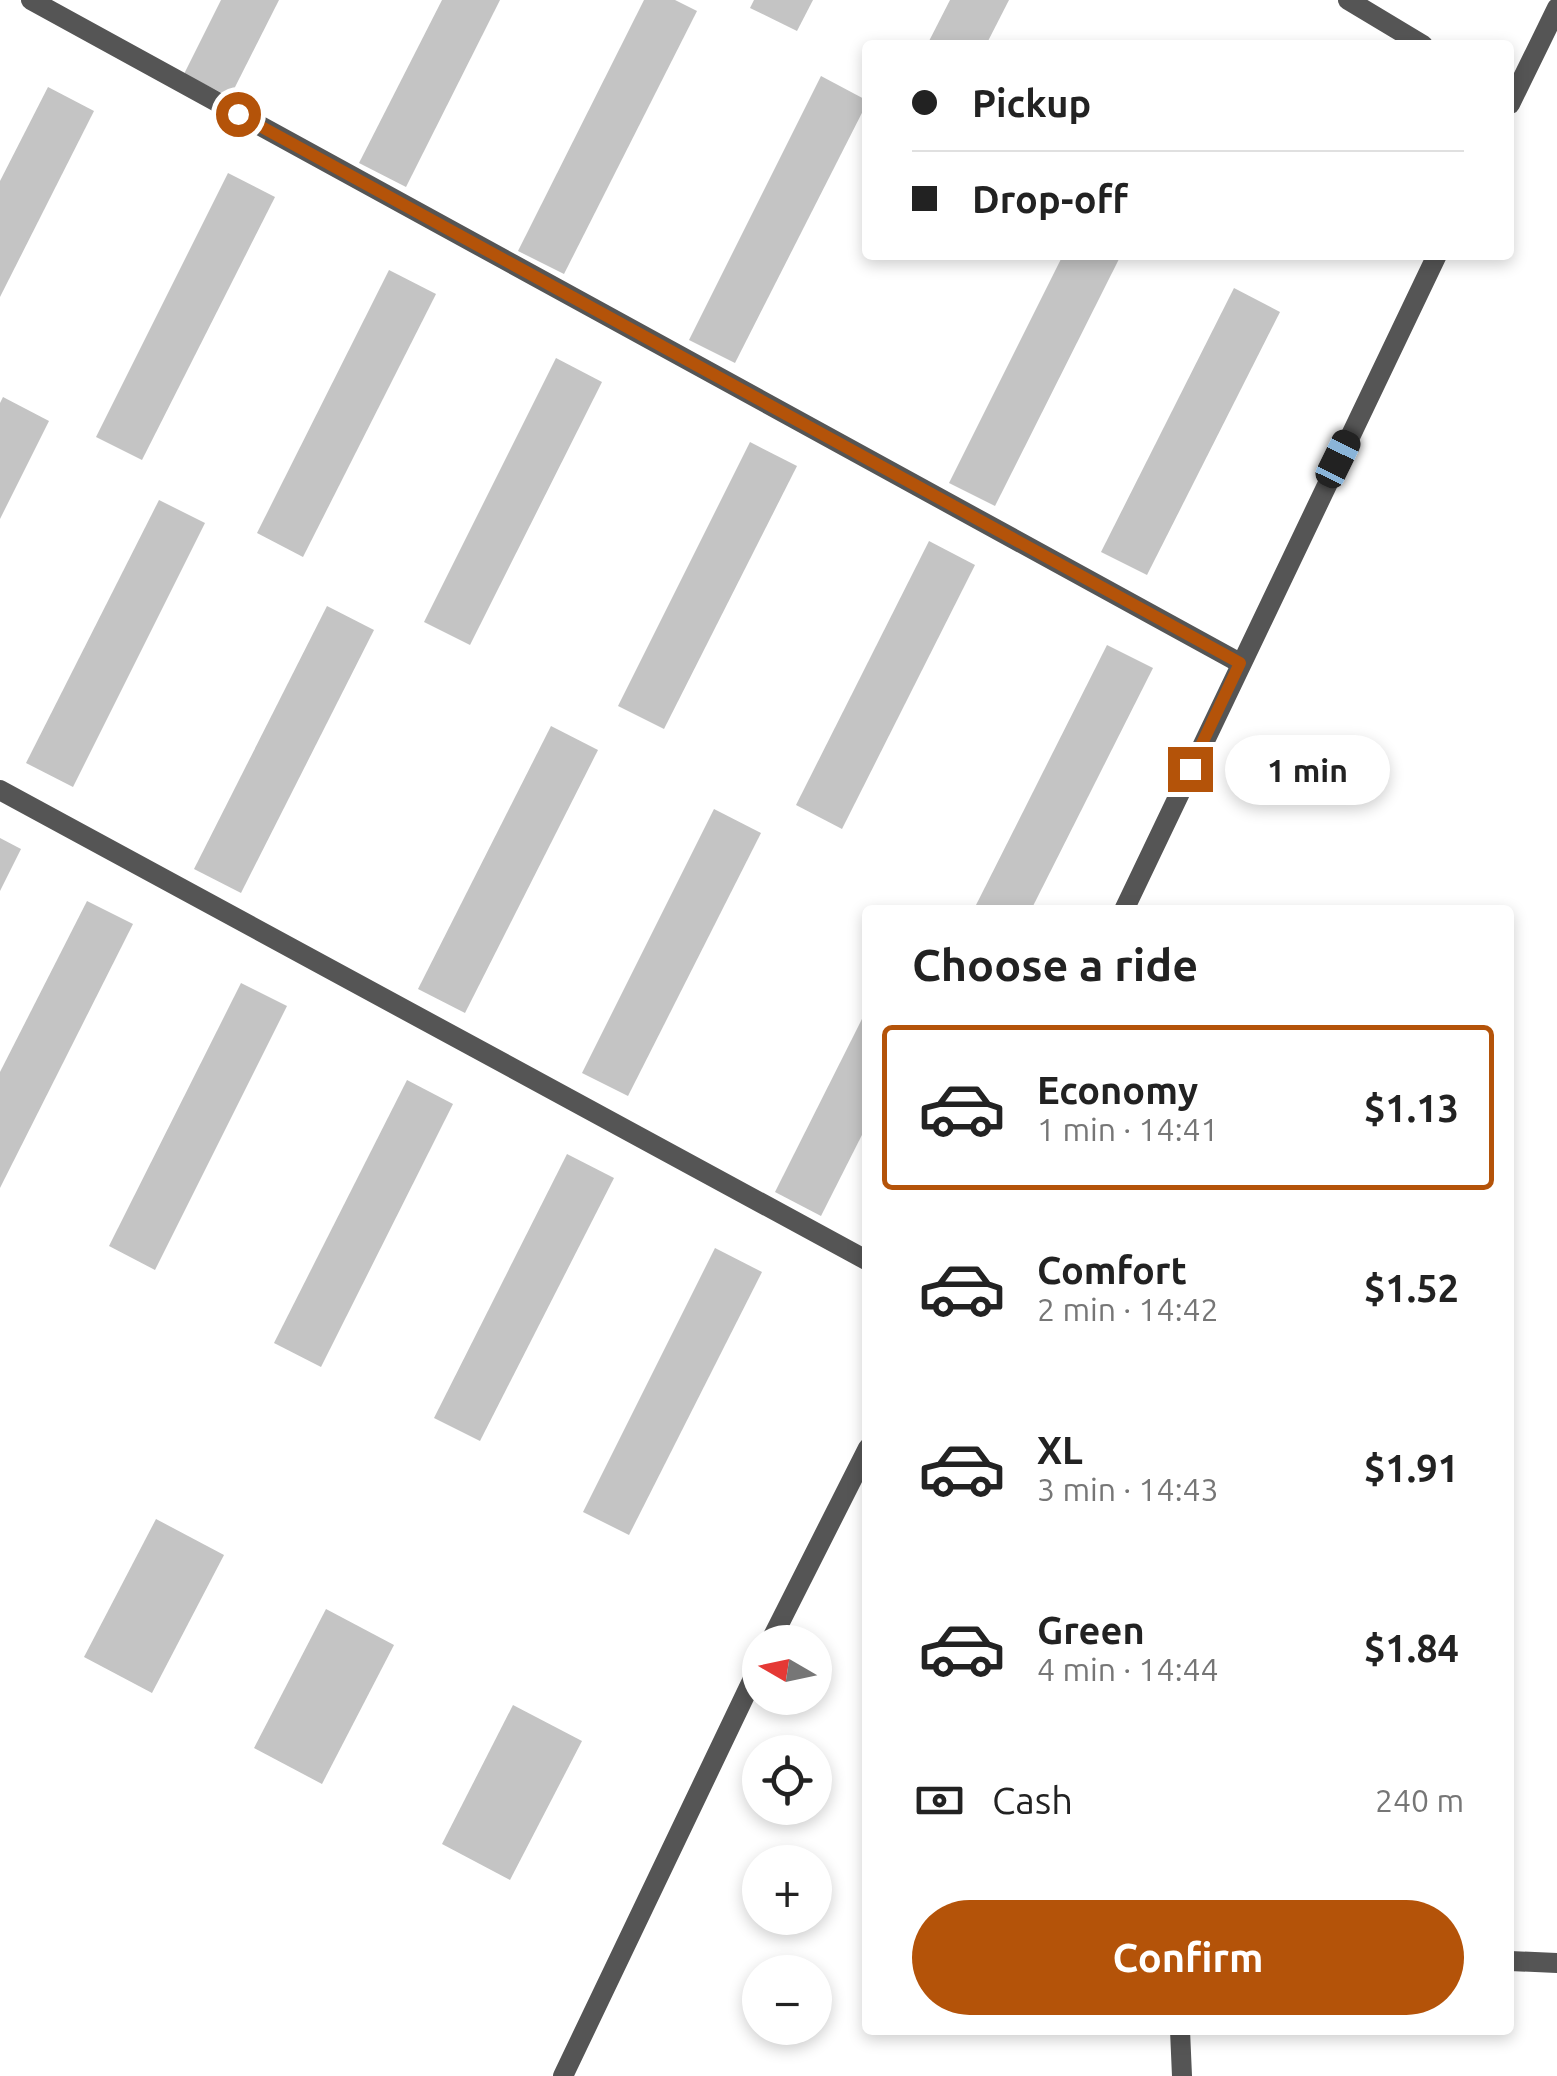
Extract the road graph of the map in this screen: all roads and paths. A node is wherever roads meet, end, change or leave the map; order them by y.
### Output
1 (31, 0) edge
2 (1348, 0) edge
3 (1557, 8) edge
4 (1414, 40) edge
5 (1514, 94) edge
6 (1435, 260) edge
7 (1240, 663) junction
8 (0, 790) edge
9 (1126, 905) edge
10 (862, 1258) edge
11 (862, 1460) edge
12 (779, 1625) edge
13 (742, 1702) edge
14 (1514, 1961) edge
15 (1557, 1963) edge
16 (1180, 2035) edge
17 (564, 2076) edge
18 (1182, 2076) edge

1 - 7 street
2 - 4 street
3 - 5 street
6 - 7 street
7 - 9 street
8 - 10 street
11 - 12 street
13 - 17 street
14 - 15 street
16 - 18 street

